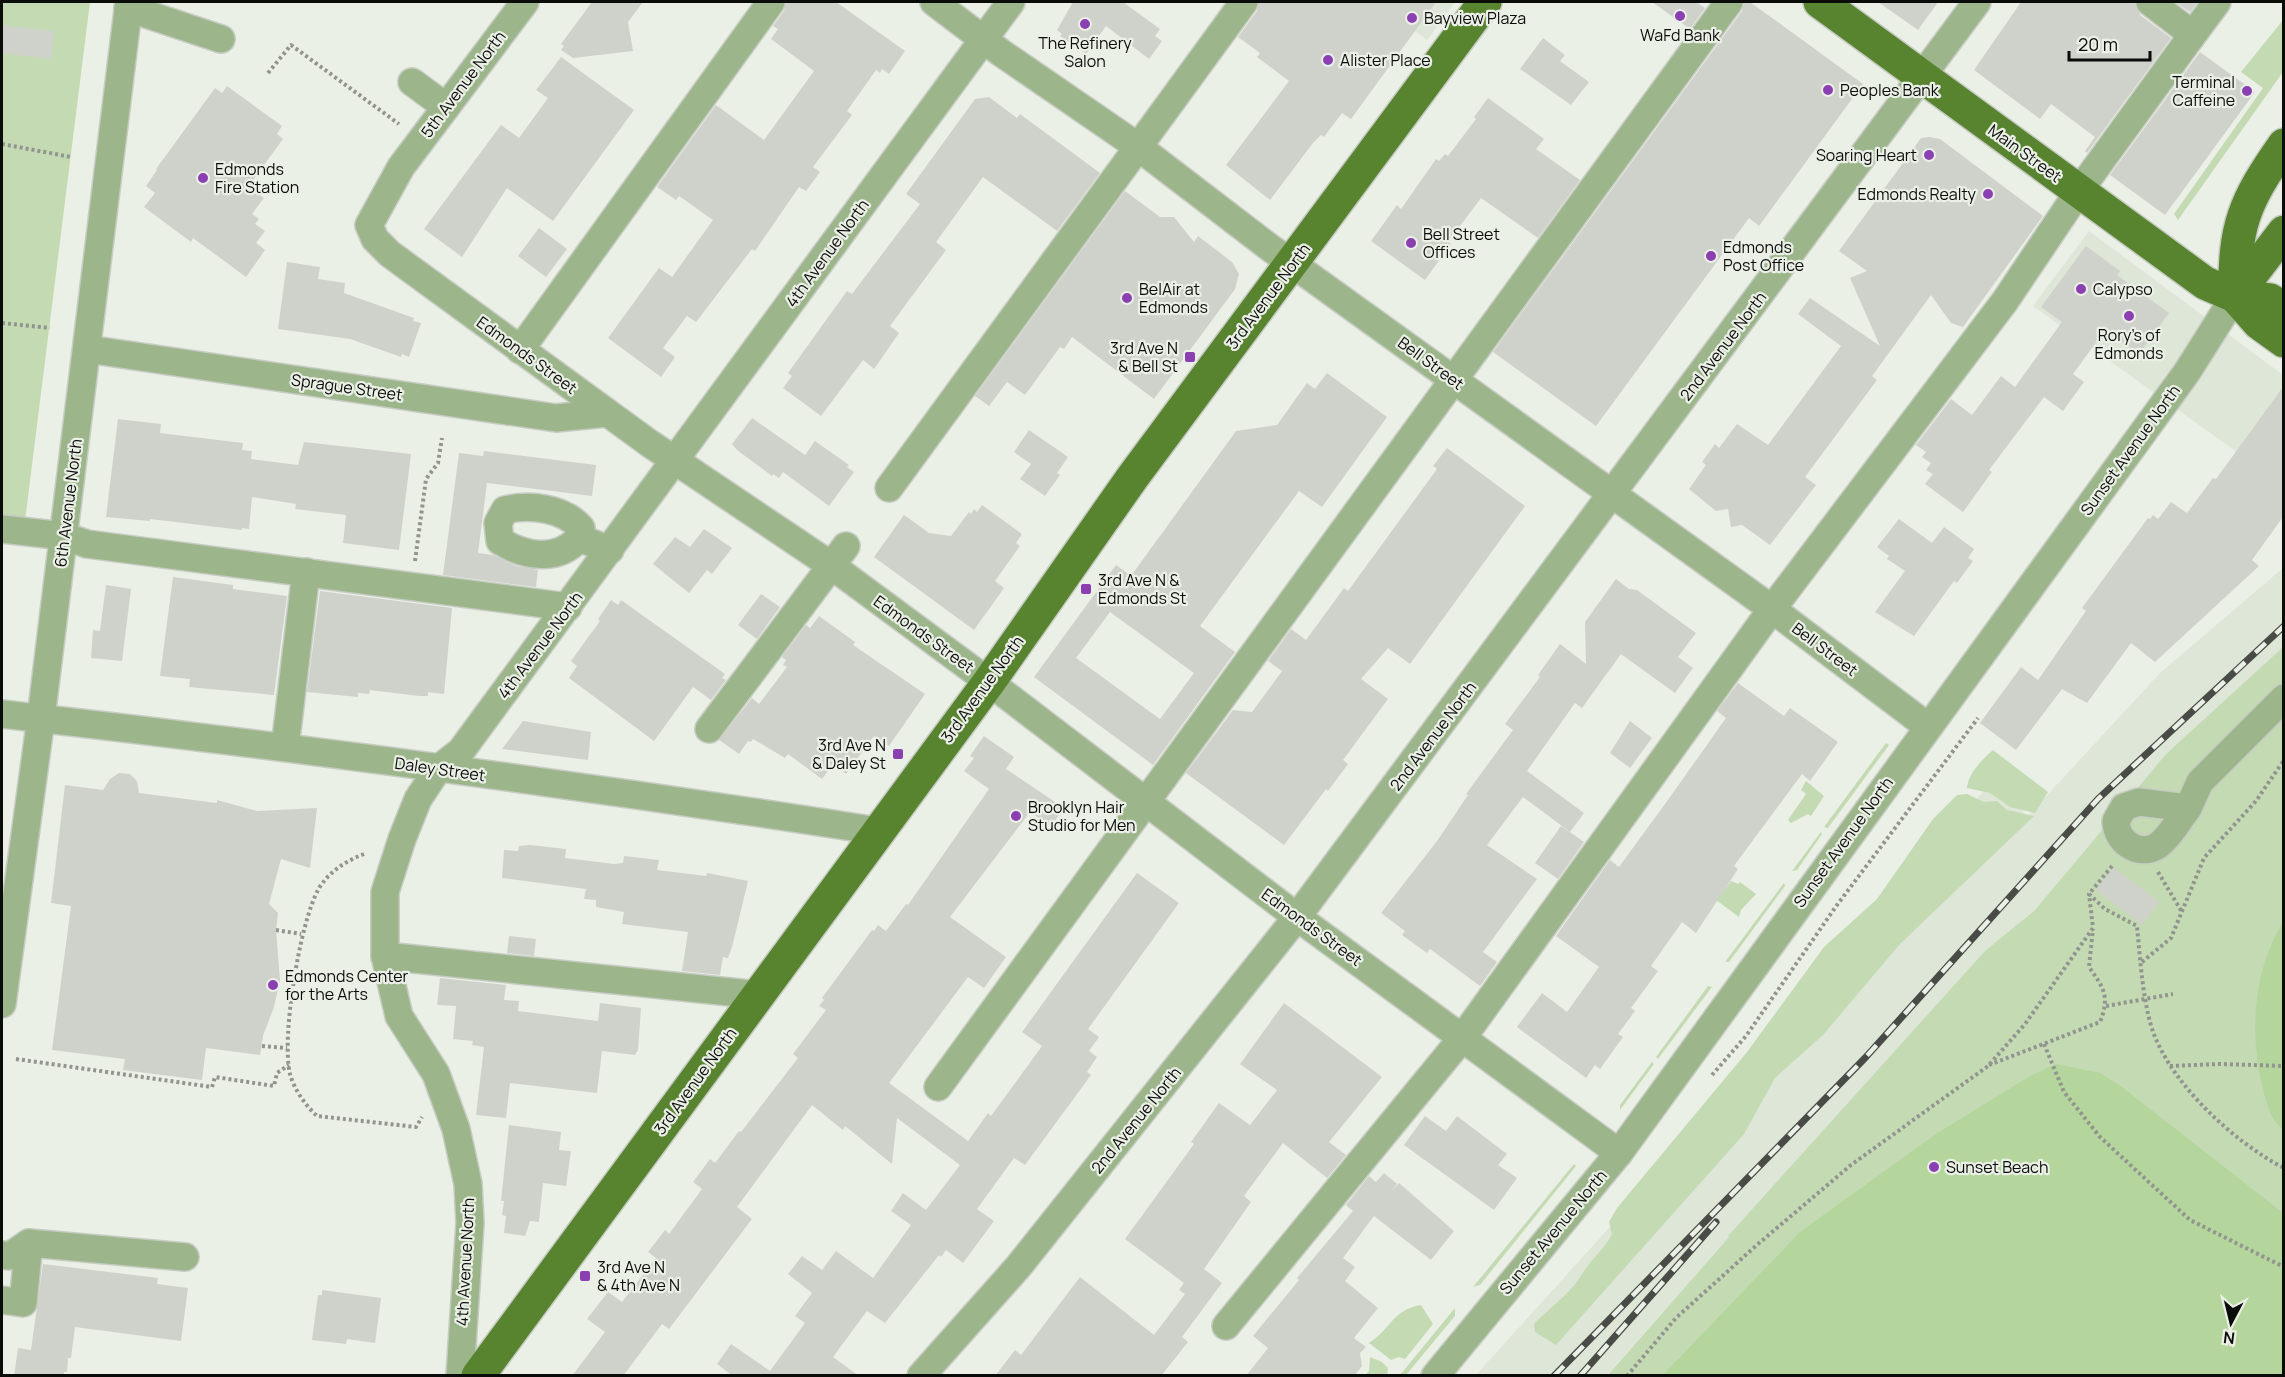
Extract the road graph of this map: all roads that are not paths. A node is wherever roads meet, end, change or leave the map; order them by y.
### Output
1 (525, 2) edge
2 (771, 2) edge
3 (934, 2) edge
4 (1011, 2) edge
5 (1244, 2) edge
6 (1485, 2) edge
7 (1729, 2) edge
8 (1820, 2) edge
9 (1977, 2) edge
10 (2150, 2) edge
11 (2217, 2) edge
12 (129, 5) edge
13 (2191, 37) junction
14 (221, 39) dead end
15 (983, 39) junction
16 (1923, 78) junction
17 (412, 82) dead end
18 (446, 107) junction
19 (2283, 145) edge
20 (1137, 146) junction
21 (401, 167) joint
22 (2079, 192) junction
23 (2283, 232) edge
24 (1293, 264) junction
25 (2235, 296) junction
26 (2283, 309) edge
27 (2283, 341) edge
28 (87, 349) junction
29 (520, 350) junction
30 (1454, 379) junction
31 (607, 413) junction
32 (675, 461) junction
33 (889, 488) dead end
34 (1613, 495) junction
35 (2, 529) edge
36 (64, 536) junction
37 (579, 538) dead end
38 (610, 550) junction
39 (839, 556) junction
40 (306, 572) junction
41 (568, 607) junction
42 (1772, 609) junction
43 (989, 681) junction
44 (2283, 698) edge
45 (2, 714) edge
46 (41, 718) junction
47 (1927, 726) junction
48 (709, 729) dead end
49 (285, 747) junction
50 (438, 769) junction
51 (1146, 801) junction
52 (2188, 808) junction
53 (879, 831) junction
54 (8, 906) edge
55 (1297, 917) junction
56 (385, 956) junction
57 (759, 995) junction
58 (2, 1004) edge
59 (1463, 1037) junction
60 (938, 1087) dead end
61 (1619, 1153) junction
62 (29, 1243) junction
63 (2, 1255) edge
64 (185, 1257) dead end
65 (2, 1300) edge
66 (1226, 1326) dead end
67 (460, 1376) edge
68 (478, 1376) edge
69 (921, 1376) edge
70 (1435, 1376) edge

1 - 18 street, 5th Avenue North
2 - 29 street
3 - 15 street, Bell Street
4 - 15 street, 4th Avenue North
5 - 20 street
6 - 24 main road, 3rd Avenue North
7 - 30 street
8 - 16 main road, Main Street
9 - 16 street, 2nd Avenue North
10 - 13 street
11 - 13 street
12 - 14 street
12 - 28 street, 6th Avenue North
13 - 22 street
15 - 20 street, Bell Street
15 - 32 street, 4th Avenue North
16 - 22 main road, Main Street
16 - 34 street, 2nd Avenue North
17 - 18 street
18 - 21 street, 5th Avenue North
19 - 25 main road
20 - 24 street, Bell Street
20 - 33 street
21 - 29 street, Edmonds Street
22 - 25 main road, Main Street
22 - 42 street
23 - 25 main road
24 - 30 street, Bell Street
24 - 43 main road, 3rd Avenue North
25 - 26 main road, Main Street
25 - 27 main road, Main Street
25 - 47 street, Sunset Avenue North
28 - 31 street, Sprague Street
28 - 36 street, 6th Avenue North
29 - 31 street, Edmonds Street
30 - 34 street, Bell Street
30 - 51 street
31 - 32 street, Edmonds Street
32 - 38 street, 4th Avenue North
32 - 39 street, Edmonds Street
34 - 42 street, Bell Street
34 - 55 street, 2nd Avenue North
35 - 36 street
36 - 40 street
36 - 46 street, 6th Avenue North
37 - 38 street
38 - 41 street, 4th Avenue North
39 - 43 street, Edmonds Street
39 - 48 street
40 - 41 street
40 - 49 street
41 - 50 street, 4th Avenue North
42 - 47 street, Bell Street
42 - 59 street
43 - 51 street, Edmonds Street
43 - 53 main road, 3rd Avenue North
44 - 52 street
45 - 46 street, Daley Street
46 - 49 street, Daley Street
46 - 54 street, 6th Avenue North
47 - 61 street, Sunset Avenue North
49 - 50 street, Daley Street
50 - 53 street, Daley Street
50 - 56 street, 4th Avenue North
51 - 55 street, Edmonds Street
51 - 60 street
52 - 52 street
53 - 57 main road, 3rd Avenue North
54 - 58 street, 6th Avenue North
55 - 59 street, Edmonds Street
55 - 69 street, 2nd Avenue North
56 - 57 street
56 - 67 street, 4th Avenue North
57 - 68 main road, 3rd Avenue North
59 - 61 street, Edmonds Street
59 - 66 street
61 - 70 street, Sunset Avenue North
62 - 63 street
62 - 64 street
62 - 65 street

